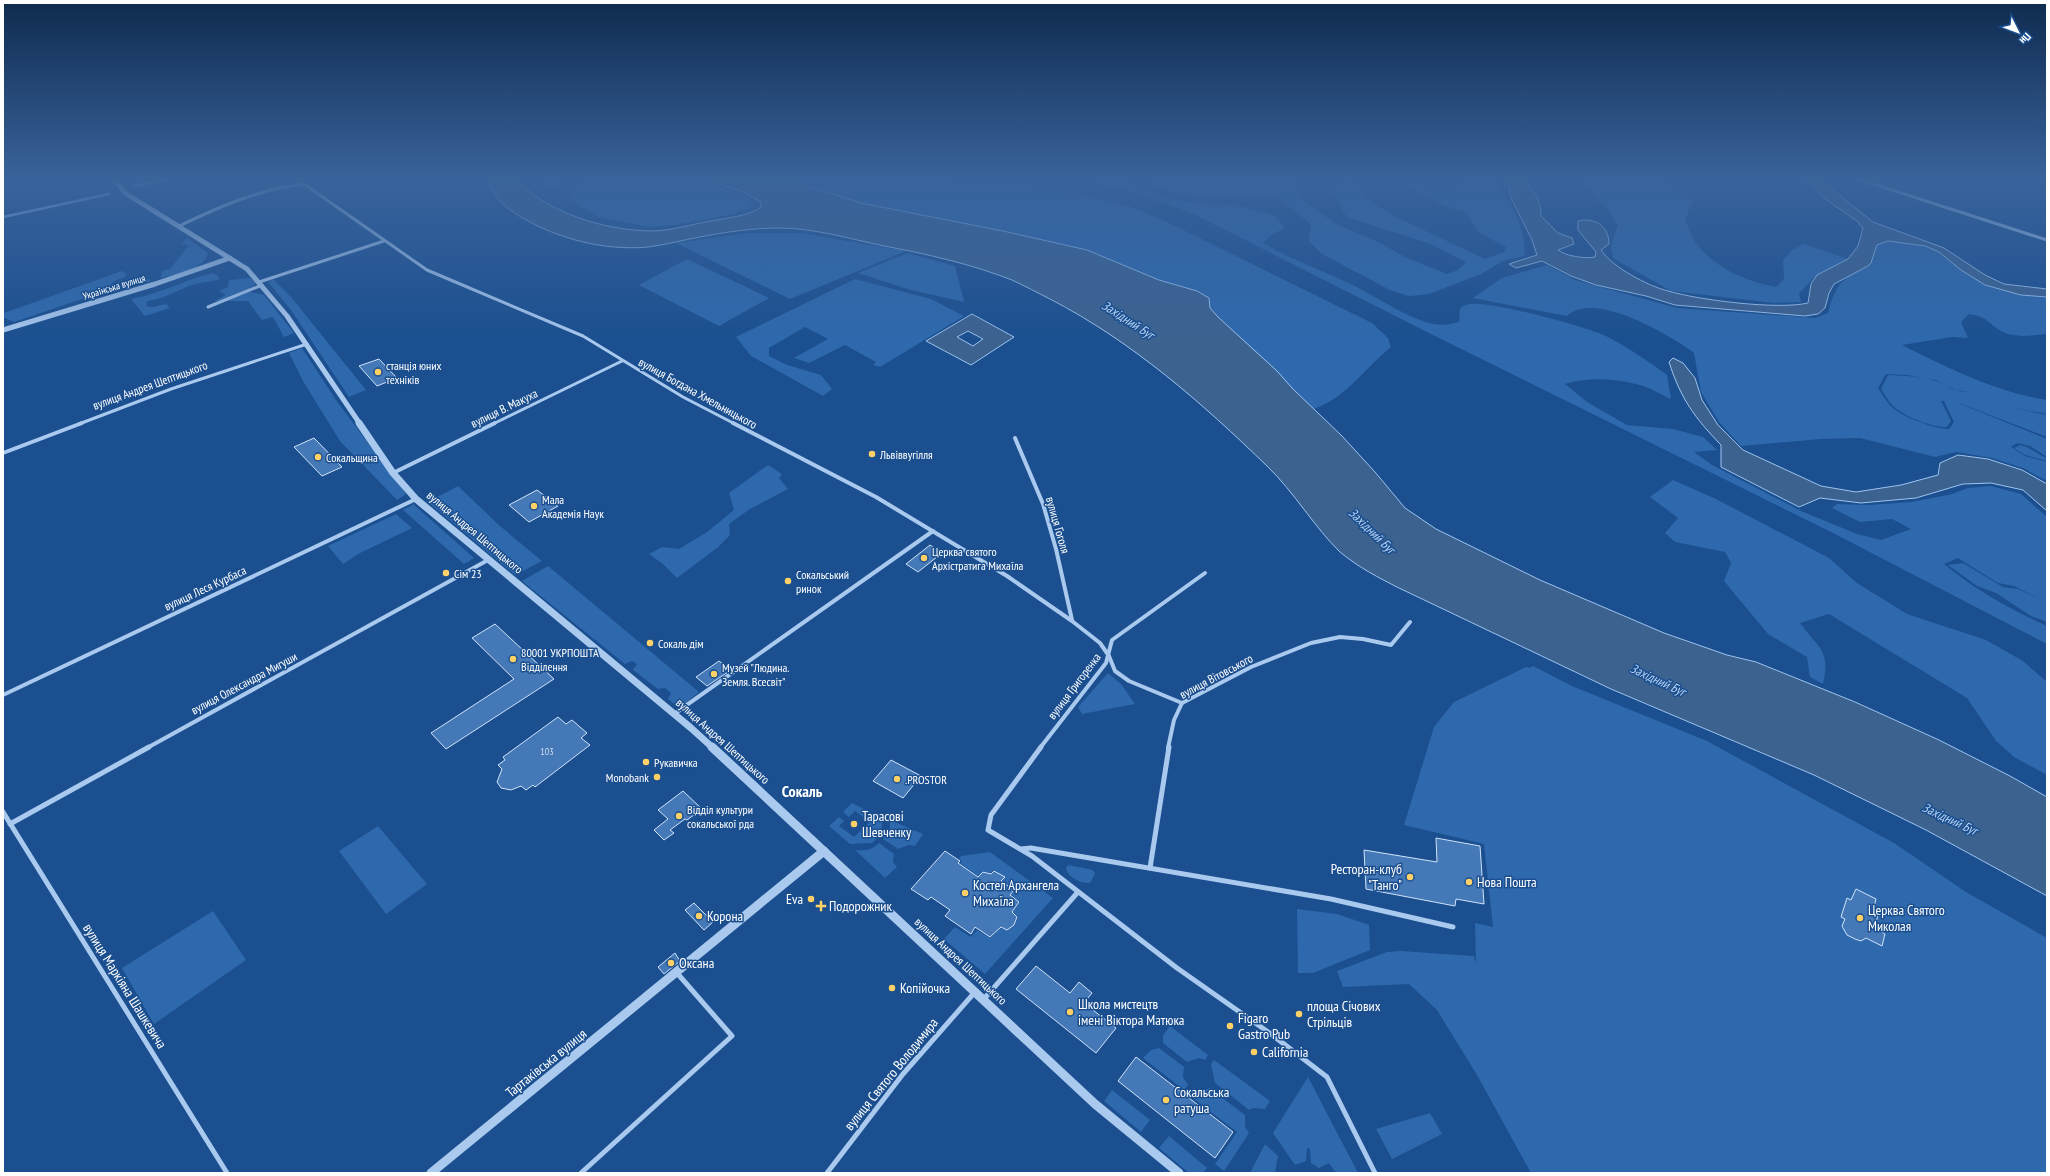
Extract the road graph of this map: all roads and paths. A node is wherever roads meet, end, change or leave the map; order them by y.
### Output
1 (190, 233) edge
2 (373, 233) edge
3 (2025, 233) edge
4 (2047, 240) edge
5 (384, 241) junction
6 (230, 258) junction
7 (261, 284) junction
8 (208, 307) dead end
9 (3, 330) edge
10 (307, 344) junction
11 (622, 361) junction
12 (1015, 438) dead end
13 (3, 453) edge
14 (393, 473) junction
15 (416, 499) junction
16 (933, 531) junction
17 (488, 560) junction
18 (1205, 573) dead end
19 (1072, 621) junction
20 (1410, 622) dead end
21 (1109, 656) junction
22 (3, 695) edge
23 (1182, 703) junction
24 (674, 714) junction
25 (3, 812) edge
26 (10, 824) junction
27 (1020, 849) junction
28 (824, 851) junction
29 (1150, 868) junction
30 (1078, 892) junction
31 (1452, 927) dead end
32 (677, 973) junction
33 (975, 991) junction
34 (983, 1000) junction
35 (227, 1173) edge
36 (431, 1173) edge
37 (581, 1173) edge
38 (827, 1173) edge
39 (1179, 1173) edge
40 (1375, 1173) edge

1 - 6 street, вулиця Андрея Шептицького
2 - 5 street, вулиця Богдана Хмельницького
3 - 4 street
5 - 7 street
5 - 11 street, вулиця Богдана Хмельницького
6 - 7 street, вулиця Андрея Шептицького
6 - 9 street, Українська вулиця
7 - 8 street
7 - 10 street, вулиця Андрея Шептицького
10 - 13 street, вулиця Андрея Шептицького
10 - 14 street, вулиця Андрея Шептицького
11 - 14 street, вулиця В. Макуха
11 - 16 street, вулиця Богдана Хмельницького
12 - 19 street, вулиця Гоголя
14 - 15 street, вулиця Андрея Шептицького
15 - 17 street, вулиця Андрея Шептицького
15 - 22 street, вулиця Леся Курбаса
16 - 19 street, вулиця Богдана Хмельницького
16 - 24 street
17 - 24 street, вулиця Андрея Шептицького
17 - 26 street, вулиця Олександра Мигуши
18 - 21 street, вулиця Григоренка
19 - 21 street, вулиця Богдана Хмельницького
20 - 23 street, вулиця Вітовського
21 - 23 street, вулиця Богдана Хмельницького
21 - 27 street, вулиця Григоренка
23 - 29 street, вулиця Вітовського
24 - 28 street, вулиця Андрея Шептицького
25 - 26 street, вулиця Маркіяна Шашкевича
26 - 35 street, вулиця Маркіяна Шашкевича
27 - 29 street
27 - 30 street
28 - 32 street, Тартаківська вулиця
28 - 33 street, вулиця Андрея Шептицького
29 - 31 street
30 - 34 street
30 - 40 street
32 - 36 street, Тартаківська вулиця
32 - 37 street
33 - 34 street, вулиця Андрея Шептицького
33 - 38 street, вулиця Святого Володимира
34 - 39 street, вулиця Андрея Шептицького

